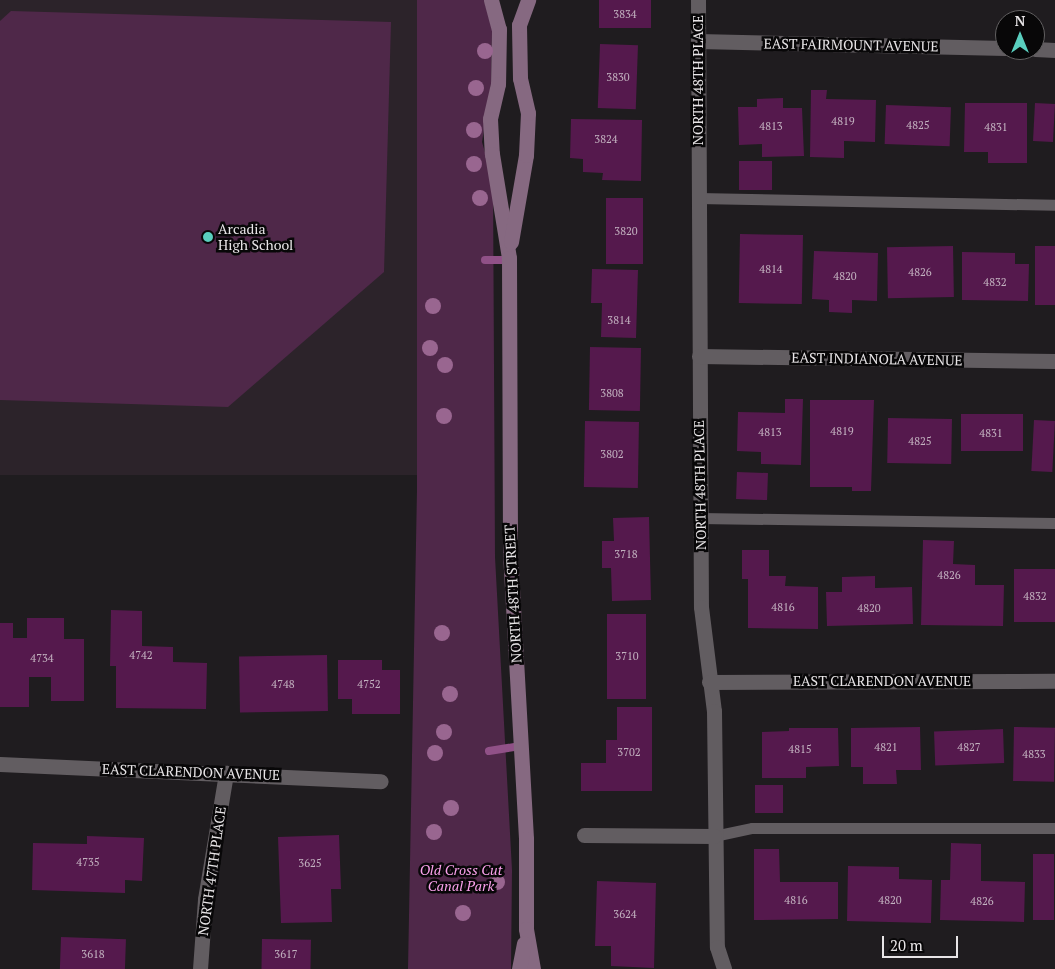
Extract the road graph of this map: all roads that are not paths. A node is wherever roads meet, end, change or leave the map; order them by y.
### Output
1 (490, 0) edge
2 (528, 0) edge
3 (698, 0) edge
4 (698, 41) junction
5 (995, 48) edge
6 (698, 198) junction
7 (1055, 205) edge
8 (509, 258) junction
9 (699, 356) junction
10 (1055, 361) edge
11 (700, 518) junction
12 (1055, 523) edge
13 (1055, 681) edge
14 (709, 682) junction
15 (0, 764) edge
16 (226, 773) junction
17 (381, 781) dead end
18 (1055, 828) edge
19 (584, 835) dead end
20 (714, 836) junction
21 (526, 929) junction
22 (200, 969) edge
23 (520, 969) edge
24 (533, 969) edge
25 (724, 969) edge

1 - 8 street, NORTH 48TH STREET
2 - 8 street, NORTH 48TH STREET
3 - 4 street, NORTH 48TH PLACE
4 - 5 street, EAST FAIRMOUNT AVENUE
4 - 6 street, NORTH 48TH PLACE
6 - 7 lane
6 - 9 street, NORTH 48TH PLACE
8 - 21 street, NORTH 48TH STREET
9 - 10 street, EAST INDIANOLA AVENUE
9 - 11 street, NORTH 48TH PLACE
11 - 12 lane
11 - 14 street, NORTH 48TH PLACE
13 - 14 street, EAST CLARENDON AVENUE
14 - 20 street, NORTH 48TH PLACE
15 - 16 street, EAST CLARENDON AVENUE
16 - 17 street, EAST CLARENDON AVENUE
16 - 22 street, NORTH 47TH PLACE
18 - 20 lane
19 - 20 street
20 - 25 street, NORTH 48TH PLACE
21 - 23 street, NORTH 48TH STREET
21 - 24 street, NORTH 48TH STREET

